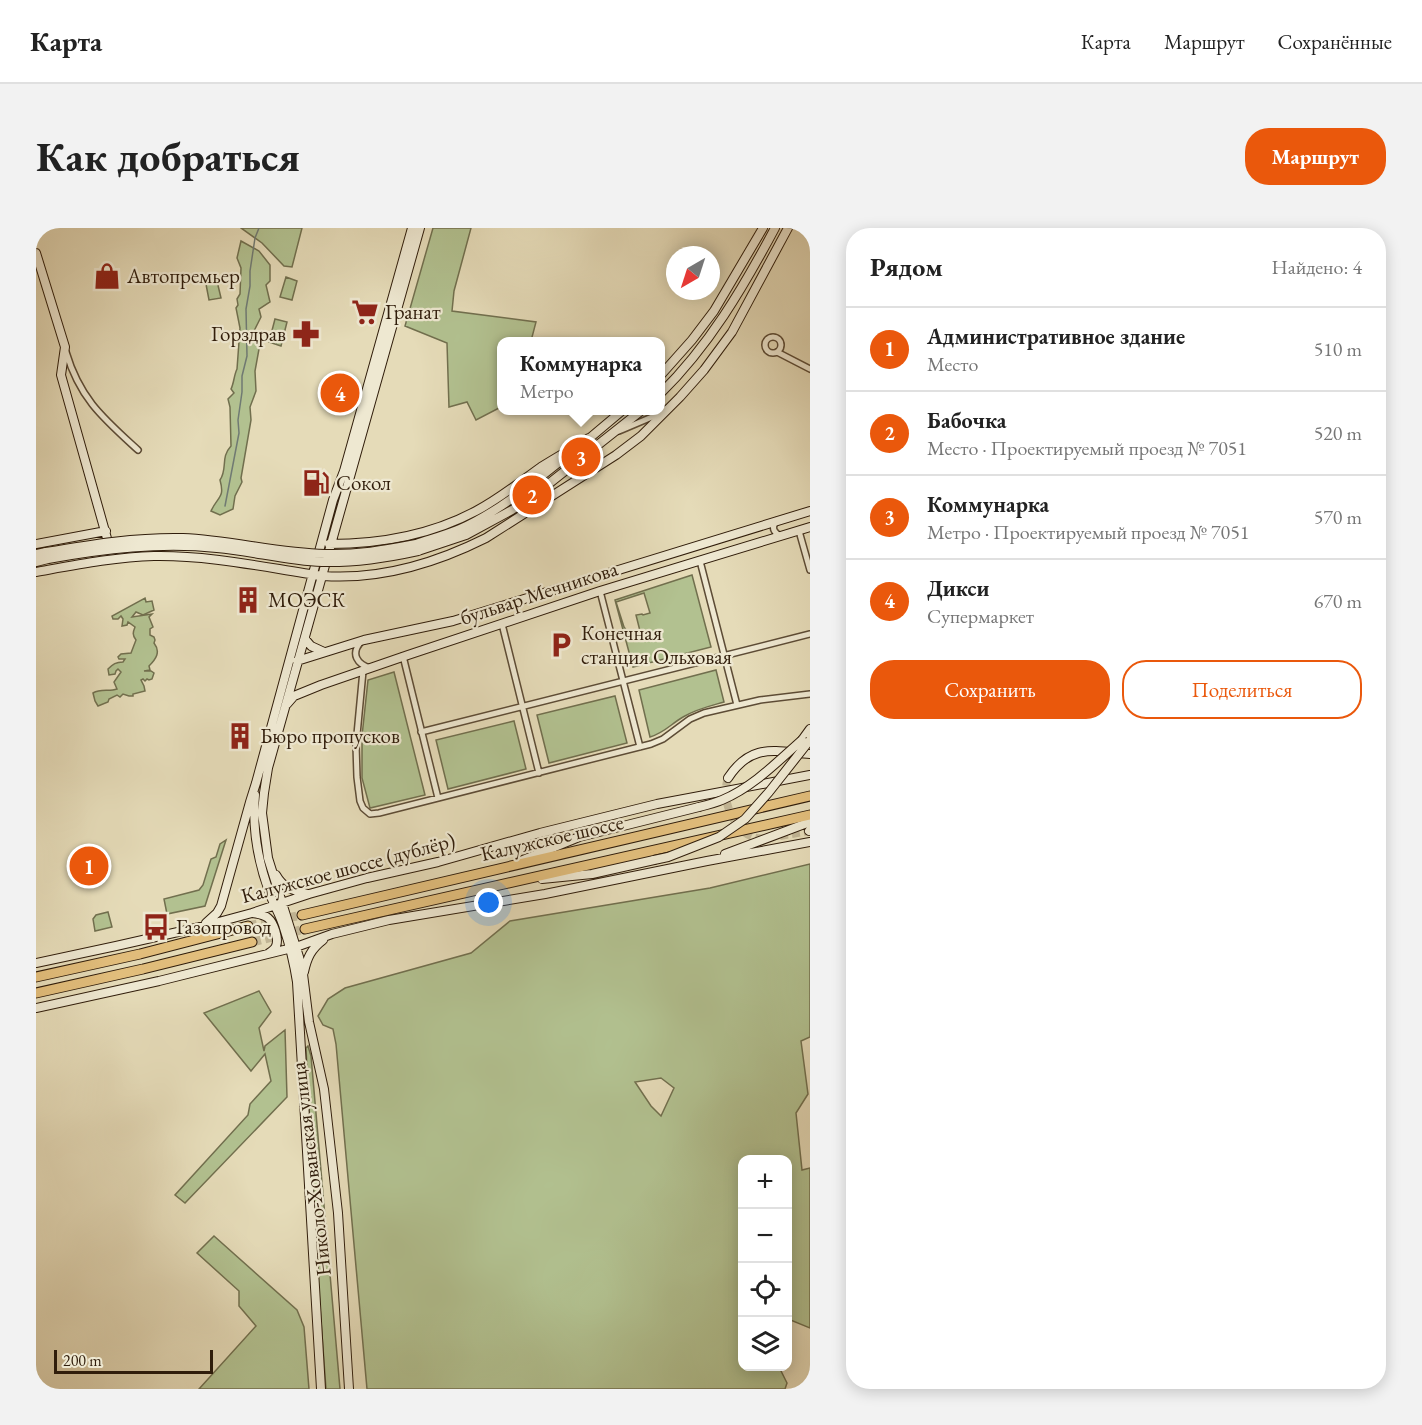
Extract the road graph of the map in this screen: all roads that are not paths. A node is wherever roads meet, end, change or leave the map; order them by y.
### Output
1 (412, 228) edge
2 (420, 228) edge
3 (763, 228) edge
4 (775, 228) edge
5 (788, 228) edge
6 (36, 253) edge
7 (65, 347) junction
8 (777, 352) dead end
9 (810, 369) edge
10 (665, 370) edge
11 (665, 389) edge
12 (680, 398) junction
13 (665, 408) edge
14 (665, 413) edge
15 (618, 415) edge
16 (637, 415) edge
17 (655, 415) edge
18 (663, 415) edge
19 (615, 433) junction
20 (589, 438) junction
21 (138, 450) dead end
22 (810, 511) edge
23 (776, 521) junction
24 (810, 527) edge
25 (105, 531) junction
26 (799, 531) junction
27 (781, 536) junction
28 (36, 544) edge
29 (321, 544) junction
30 (332, 544) junction
31 (417, 548) junction
32 (36, 554) edge
33 (47, 556) junction
34 (113, 559) junction
35 (700, 561) junction
36 (36, 562) edge
37 (810, 570) edge
38 (36, 572) edge
39 (312, 575) junction
40 (323, 576) junction
41 (600, 591) junction
42 (502, 624) junction
43 (810, 634) edge
44 (305, 639) junction
45 (364, 640) junction
46 (324, 652) junction
47 (403, 656) junction
48 (724, 656) junction
49 (298, 661) junction
50 (287, 668) junction
51 (366, 669) junction
52 (624, 681) junction
53 (292, 683) junction
54 (321, 685) junction
55 (810, 694) edge
56 (737, 705) junction
57 (285, 706) junction
58 (523, 706) junction
59 (810, 729) edge
60 (421, 732) junction
61 (806, 740) edge
62 (640, 747) junction
63 (810, 754) edge
64 (539, 773) junction
65 (810, 775) edge
66 (728, 778) tunnel mouth
67 (256, 783) junction
68 (810, 796) edge
69 (438, 798) junction
70 (810, 815) edge
71 (810, 828) edge
72 (810, 842) edge
73 (707, 861) junction
74 (270, 866) junction
75 (504, 867) junction
76 (511, 882) junction
77 (274, 893) junction
78 (309, 894) junction
79 (278, 904) junction
80 (252, 913) junction
81 (303, 915) tunnel mouth
82 (248, 926) tunnel mouth
83 (200, 927) junction
84 (305, 929) tunnel mouth
85 (332, 934) junction
86 (252, 942) tunnel mouth
87 (293, 948) junction
88 (268, 954) junction
89 (36, 963) edge
90 (294, 965) junction
91 (303, 974) junction
92 (36, 977) edge
93 (36, 993) edge
94 (36, 1008) edge
95 (321, 1389) edge
96 (349, 1389) edge

1 - 29 main road
2 - 30 main road
3 - 10 main road
4 - 11 main road
5 - 12 main road
6 - 7 main road
7 - 21 street
7 - 25 main road
8 - 9 street
12 - 13 street
12 - 14 main road
15 - 20 main road
16 - 19 main road
17 - 19 street
18 - 40 main road
19 - 31 main road
20 - 30 main road
20 - 31 main road
22 - 23 main road, бульвар Мечникова
23 - 27 street
23 - 45 main road, бульвар Мечникова
24 - 26 main road, бульвар Мечникова
25 - 28 main road
25 - 34 main road
26 - 27 main road, бульвар Мечникова
26 - 37 street
27 - 35 main road, бульвар Мечникова
29 - 30 main road
29 - 39 main road
30 - 40 main road
31 - 33 main road, bridge
32 - 33 main road
33 - 36 main road
34 - 38 main road
34 - 39 main road
35 - 41 main road, бульвар Мечникова
35 - 48 street
39 - 40 main road
39 - 50 main road
40 - 44 main road
41 - 42 main road, бульвар Мечникова
41 - 52 street
42 - 47 main road, бульвар Мечникова
42 - 58 street
43 - 48 street
44 - 46 main road
44 - 49 main road
45 - 46 main road, бульвар Мечникова
45 - 51 street
46 - 49 main road, бульвар Мечникова
47 - 51 main road, бульвар Мечникова
47 - 60 street
48 - 52 street
48 - 56 street
49 - 50 main road, бульвар Мечникова
49 - 53 main road
50 - 53 main road
50 - 67 main road
51 - 54 main road, бульвар Мечникова
51 - 69 street
52 - 58 street
52 - 62 street
53 - 54 main road
53 - 57 main road
54 - 57 main road, бульвар Мечникова
55 - 56 street
56 - 62 street
57 - 74 main road
58 - 60 street
58 - 64 street
59 - 61 main road
60 - 69 street
61 - 75 main road, bridge
61 - 76 main road, bridge
62 - 64 street
63 - 66 main road
64 - 69 street
65 - 78 main road, Калужское шоссе (дублёр)
67 - 77 main road
67 - 83 main road
68 - 75 highway, Калужское шоссе
70 - 76 highway, Калужское шоссе
71 - 73 main road
72 - 73 main road
73 - 85 main road
74 - 77 main road
74 - 78 main road
75 - 81 highway, Калужское шоссе
76 - 84 highway, Калужское шоссе
77 - 79 main road
78 - 79 main road, Калужское шоссе (дублёр)
79 - 80 main road, Калужское шоссе (дублёр)
79 - 87 main road
80 - 83 main road, Калужское шоссе (дублёр)
80 - 88 main road
82 - 92 highway
83 - 89 main road, Калужское шоссе (дублёр)
85 - 87 main road
85 - 91 main road
86 - 93 highway
87 - 88 main road
87 - 90 main road, Николо-Хованская улица
87 - 91 main road, Николо-Хованская улица
88 - 90 main road
88 - 94 main road
90 - 95 main road, Николо-Хованская улица
91 - 96 main road, Николо-Хованская улица

